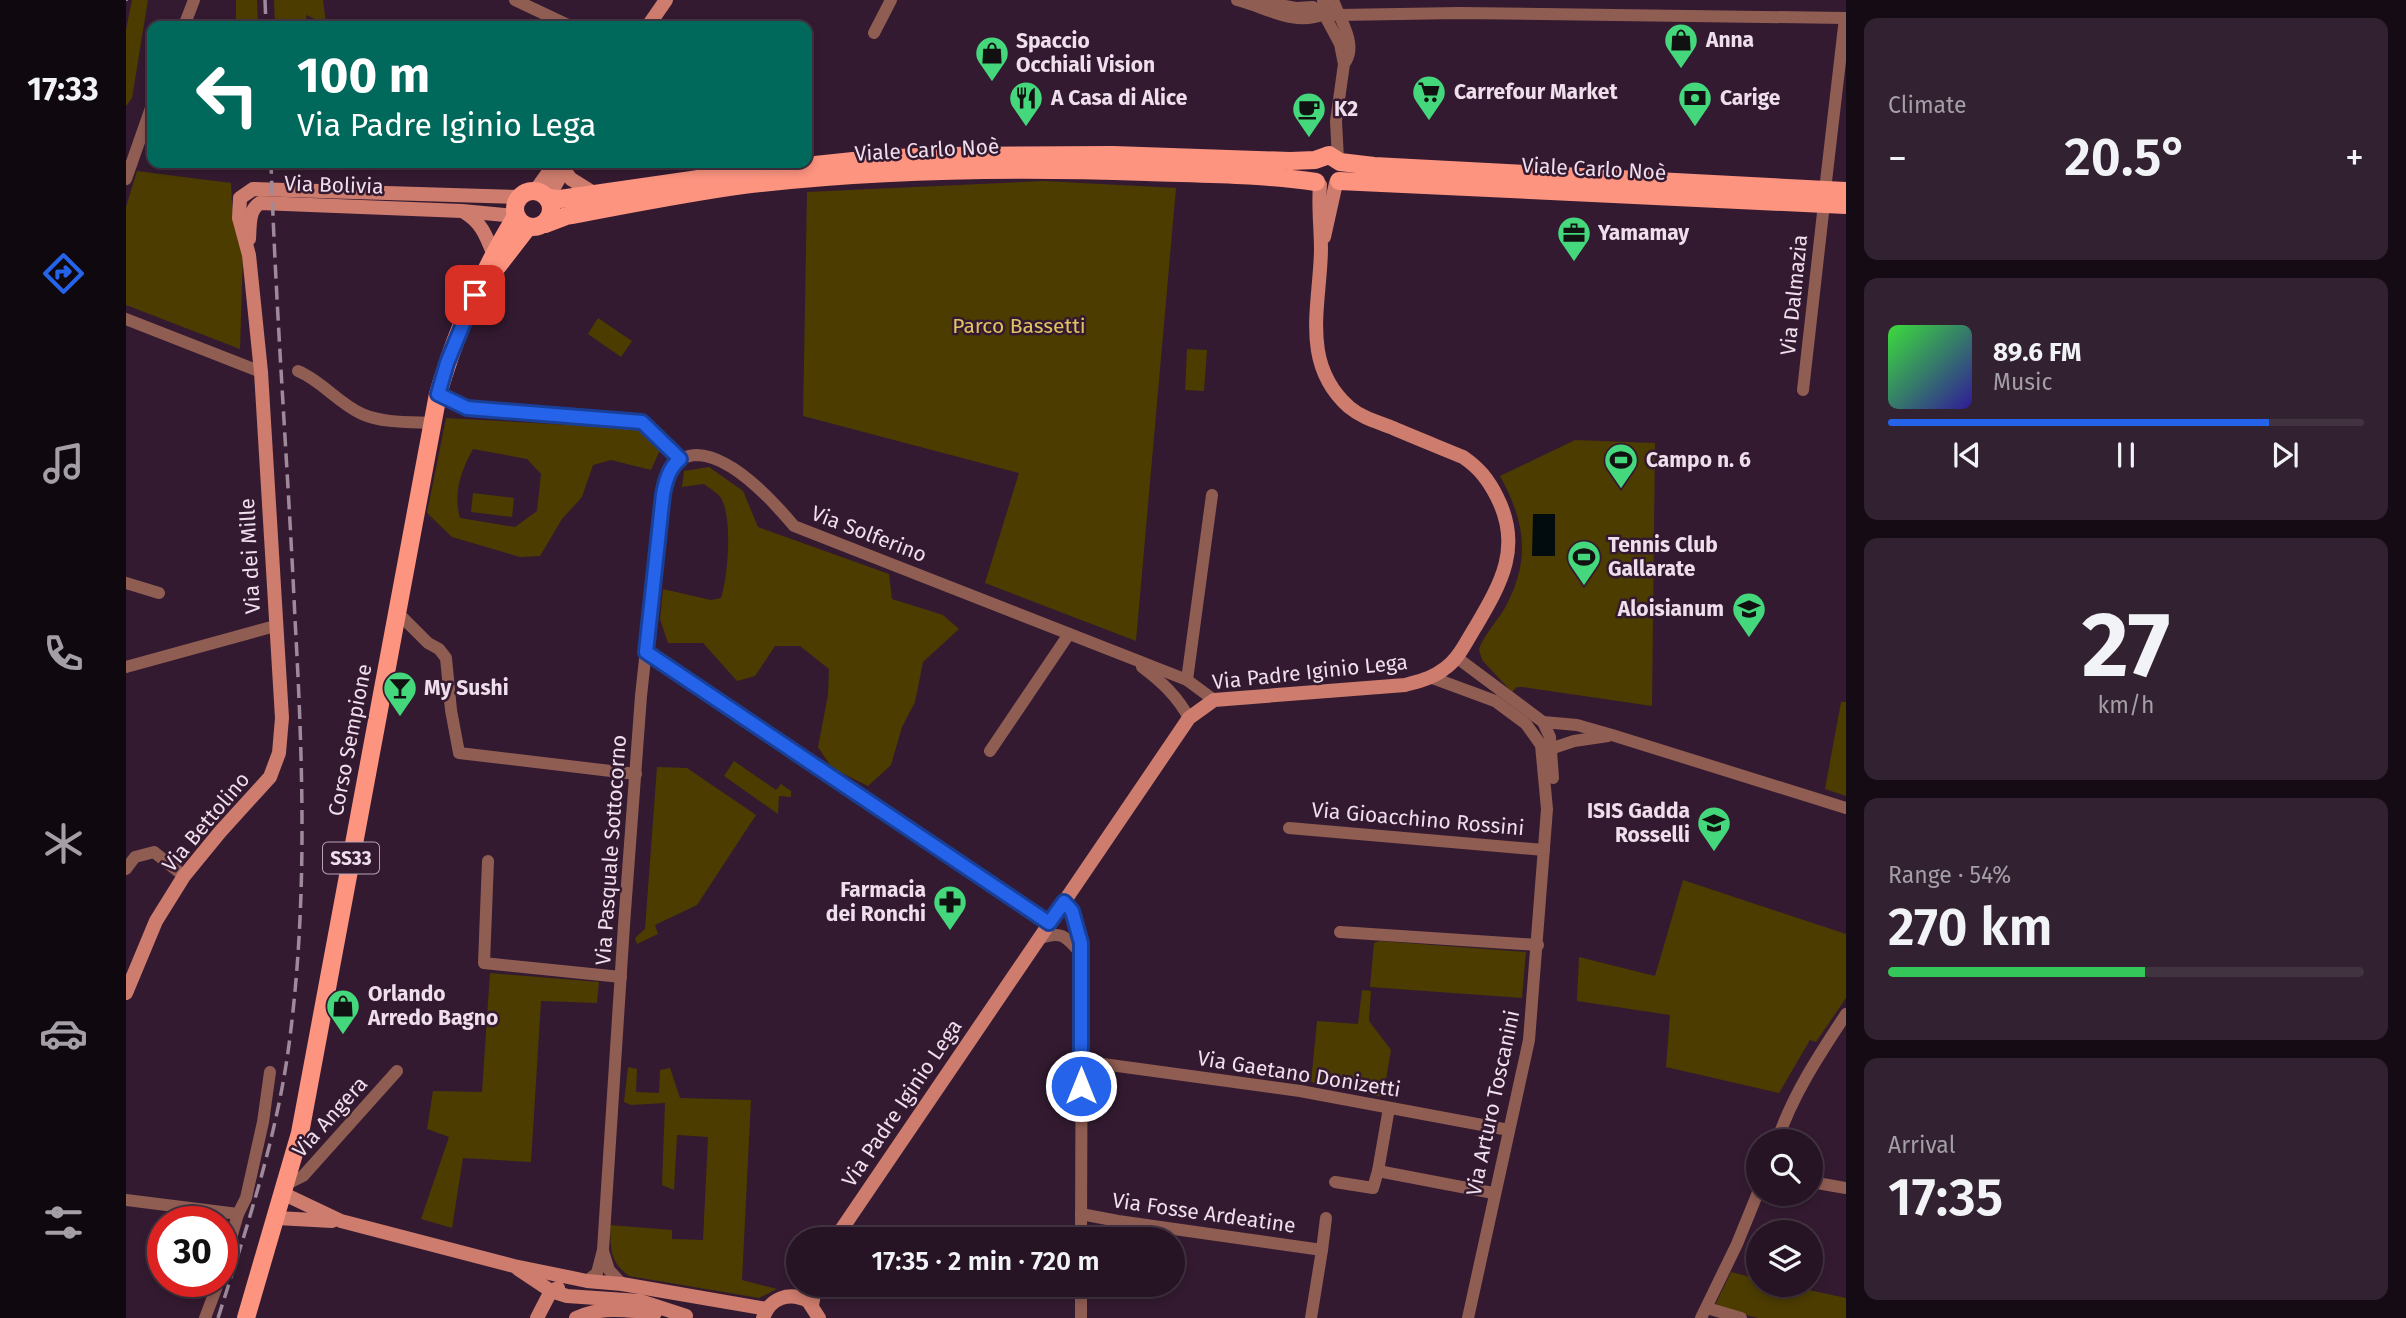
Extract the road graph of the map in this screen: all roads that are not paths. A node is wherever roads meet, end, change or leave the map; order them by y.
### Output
1 (194, 0) edge
2 (516, 0) edge
3 (666, 0) edge
4 (891, 0) edge
5 (1323, 0) edge
6 (1333, 0) edge
7 (1243, 1) edge
8 (1324, 14) junction
9 (1338, 15) junction
10 (1845, 18) edge
11 (186, 21) edge
12 (560, 21) edge
13 (652, 21) edge
14 (874, 33) dead end
15 (1344, 64) junction
16 (147, 119) edge
17 (1329, 159) junction
18 (812, 166) edge
19 (559, 168) edge
20 (564, 168) edge
21 (793, 168) edge
22 (126, 178) edge
23 (1328, 183) junction
24 (1846, 191) edge
25 (595, 194) junction
26 (534, 195) junction
27 (1824, 197) junction
28 (1846, 205) edge
29 (462, 211) junction
30 (529, 222) junction
31 (494, 253) junction
32 (249, 255) junction
33 (475, 295) junction
34 (126, 319) edge
35 (298, 371) dead end
36 (261, 372) junction
37 (1803, 390) dead end
38 (438, 394) junction
39 (432, 423) junction
40 (680, 459) junction
41 (1212, 495) dead end
42 (126, 583) edge
43 (159, 593) dead end
44 (397, 611) junction
45 (275, 626) junction
46 (1069, 634) junction
47 (646, 652) junction
48 (1128, 657) junction
49 (1456, 657) junction
50 (126, 667) edge
51 (1430, 677) junction
52 (1186, 680) junction
53 (1214, 700) junction
54 (1189, 718) junction
55 (1543, 722) junction
56 (1562, 723) junction
57 (1612, 735) junction
58 (1546, 746) junction
59 (990, 751) dead end
60 (636, 774) junction
61 (1846, 808) edge
62 (1289, 828) dead end
63 (1544, 850) junction
64 (488, 861) dead end
65 (126, 869) edge
66 (184, 876) junction
67 (1064, 902) junction
68 (1049, 923) junction
69 (1340, 932) dead end
70 (1038, 939) junction
71 (1538, 945) junction
72 (1082, 955) junction
73 (621, 977) junction
74 (126, 993) edge
75 (1846, 1014) edge
76 (1081, 1061) junction
77 (397, 1071) dead end
78 (270, 1072) dead end
79 (1389, 1108) junction
80 (1781, 1129) edge
81 (1509, 1130) junction
82 (1378, 1171) junction
83 (1335, 1182) dead end
84 (1823, 1184) edge
85 (1846, 1188) edge
86 (285, 1189) junction
87 (1493, 1194) junction
88 (126, 1200) edge
89 (174, 1206) edge
90 (1752, 1206) edge
91 (238, 1214) edge
92 (1081, 1214) junction
93 (277, 1218) junction
94 (1326, 1218) dead end
95 (341, 1221) junction
96 (843, 1227) edge
97 (1081, 1227) edge
98 (603, 1250) junction
99 (1322, 1250) junction
100 (514, 1266) junction
101 (533, 1280) junction
102 (587, 1281) junction
103 (622, 1284) junction
104 (551, 1291) junction
105 (678, 1293) junction
106 (213, 1297) edge
107 (786, 1297) edge
108 (794, 1297) edge
109 (1081, 1297) edge
110 (815, 1312) edge
111 (765, 1313) edge
112 (1704, 1313) edge
113 (541, 1315) edge
114 (690, 1317) edge
115 (205, 1318) edge
116 (246, 1318) edge
117 (576, 1318) edge
118 (1081, 1318) edge
119 (1311, 1318) edge
120 (1468, 1318) edge
121 (1741, 1318) edge

1 - 11 street
2 - 12 street
3 - 13 street
4 - 14 street
5 - 8 street
6 - 9 street
7 - 8 street
8 - 9 street
8 - 15 street
9 - 10 street
9 - 15 street
10 - 27 street, Via Dalmazia
15 - 17 street
16 - 22 street
17 - 18 main road, Viale Carlo Noè
17 - 23 main road
17 - 23 main road
17 - 27 main road, Viale Carlo Noè
19 - 26 street
20 - 25 street
21 - 25 main road, Viale Carlo Noè
23 - 27 main road, Viale Carlo Noè
23 - 30 main road, Viale Carlo Noè
23 - 49 street, Via Padre Iginio Lega
24 - 27 main road, Viale Carlo Noè
25 - 26 main road, Viale Carlo Noè
26 - 30 main road
26 - 30 main road
26 - 32 street, Via Bolivia
27 - 28 main road, Viale Carlo Noè
27 - 37 street, Via Dalmazia
29 - 30 street, Via Bolivia
29 - 31 street
29 - 32 street, Via Bolivia
30 - 31 main road, Corso Sempione
30 - 33 main road, Corso Sempione
31 - 33 main road, Corso Sempione
32 - 36 street, Via Bolivia
33 - 38 main road, Corso Sempione
34 - 36 street
35 - 39 street
36 - 45 street, Via dei Mille
38 - 39 main road, Corso Sempione / SS33
38 - 40 street
39 - 44 main road, Corso Sempione / SS33
40 - 46 street, Via Solferino
40 - 47 street, Via Pasquale Sottocorno
41 - 52 street
42 - 43 street
44 - 60 street
44 - 86 main road, Corso Sempione / SS33
45 - 50 street, Via dei Mille
45 - 66 street, Via Bettolino
46 - 48 street, Via Solferino
46 - 59 street
47 - 60 street, Via Pasquale Sottocorno
47 - 68 street
48 - 52 street, Via Solferino
48 - 54 street, Via Solferino
49 - 51 street, Via Padre Iginio Lega
49 - 55 street
51 - 53 street, Via Padre Iginio Lega
51 - 58 street
52 - 53 street, Via Solferino
53 - 54 street, Via Padre Iginio Lega
54 - 67 street, Via Padre Iginio Lega
55 - 56 street
55 - 58 street
56 - 57 street
56 - 58 street
57 - 58 street
57 - 61 street
58 - 63 street, Via Arturo Toscanini
60 - 73 street, Via Pasquale Sottocorno
62 - 63 street, Via Gioacchino Rossini
63 - 71 street, Via Arturo Toscanini
64 - 73 street
65 - 66 street
66 - 74 street, Via Bettolino
67 - 68 street, Via Padre Iginio Lega
67 - 72 street
68 - 70 street, Via Padre Iginio Lega
69 - 71 street
70 - 72 street
70 - 96 street, Via Padre Iginio Lega
71 - 81 street, Via Arturo Toscanini
72 - 76 street
73 - 98 street, Via Pasquale Sottocorno
75 - 80 street
76 - 79 street, Via Gaetano Donizetti
76 - 92 street
77 - 86 street, Via Angera
78 - 91 street
79 - 81 street, Via Gaetano Donizetti
79 - 82 street
81 - 87 street, Via Arturo Toscanini
82 - 83 street
82 - 87 street
84 - 85 street
86 - 93 main road, Corso Sempione / SS33
86 - 95 street
87 - 120 street, Via Arturo Toscanini
88 - 89 street
90 - 112 street
92 - 97 street
92 - 99 street, Via Fosse Ardeatine
93 - 95 street
93 - 116 main road, Corso Sempione / SS33
94 - 99 street, Via Fosse Ardeatine
95 - 100 street
98 - 102 street, Via Pasquale Sottocorno
98 - 103 street
99 - 119 street, Via Fosse Ardeatine
100 - 101 street
100 - 102 street
101 - 104 street
101 - 113 street
102 - 103 street
103 - 105 street
104 - 105 street
104 - 113 street
104 - 114 street
105 - 111 street
106 - 115 street
107 - 111 street
108 - 110 street
109 - 118 street
112 - 121 street
114 - 117 street

